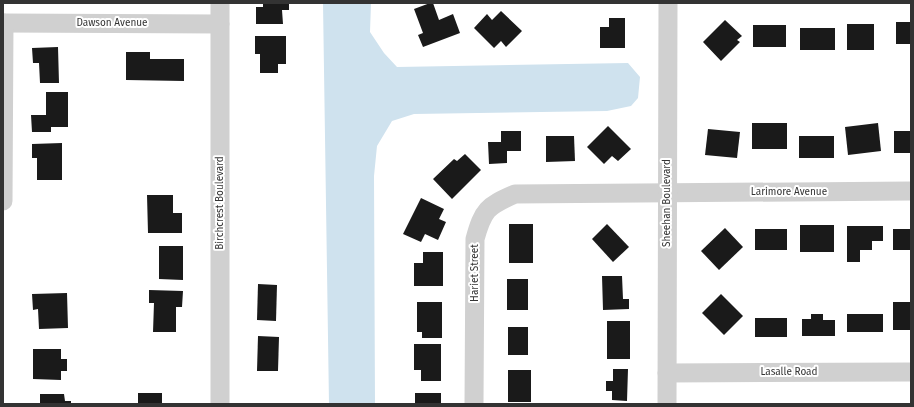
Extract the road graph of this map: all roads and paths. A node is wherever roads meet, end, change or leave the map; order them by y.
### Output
1 (220, 3) edge
2 (668, 3) edge
3 (3, 22) edge
4 (220, 24) junction
5 (911, 191) edge
6 (667, 192) junction
7 (3, 201) edge
8 (911, 372) edge
9 (667, 373) junction
10 (220, 404) edge
11 (474, 404) edge
12 (667, 404) edge

1 - 4 street, Birchcrest Boulevard
2 - 6 street, Sheehan Boulevard
3 - 4 street, Dawson Avenue
3 - 7 street
4 - 10 street, Birchcrest Boulevard
5 - 6 street, Larimore Avenue
6 - 9 street, Sheehan Boulevard
6 - 11 street, Hariet Street
8 - 9 street, Lasalle Road
9 - 12 street, Sheehan Boulevard

